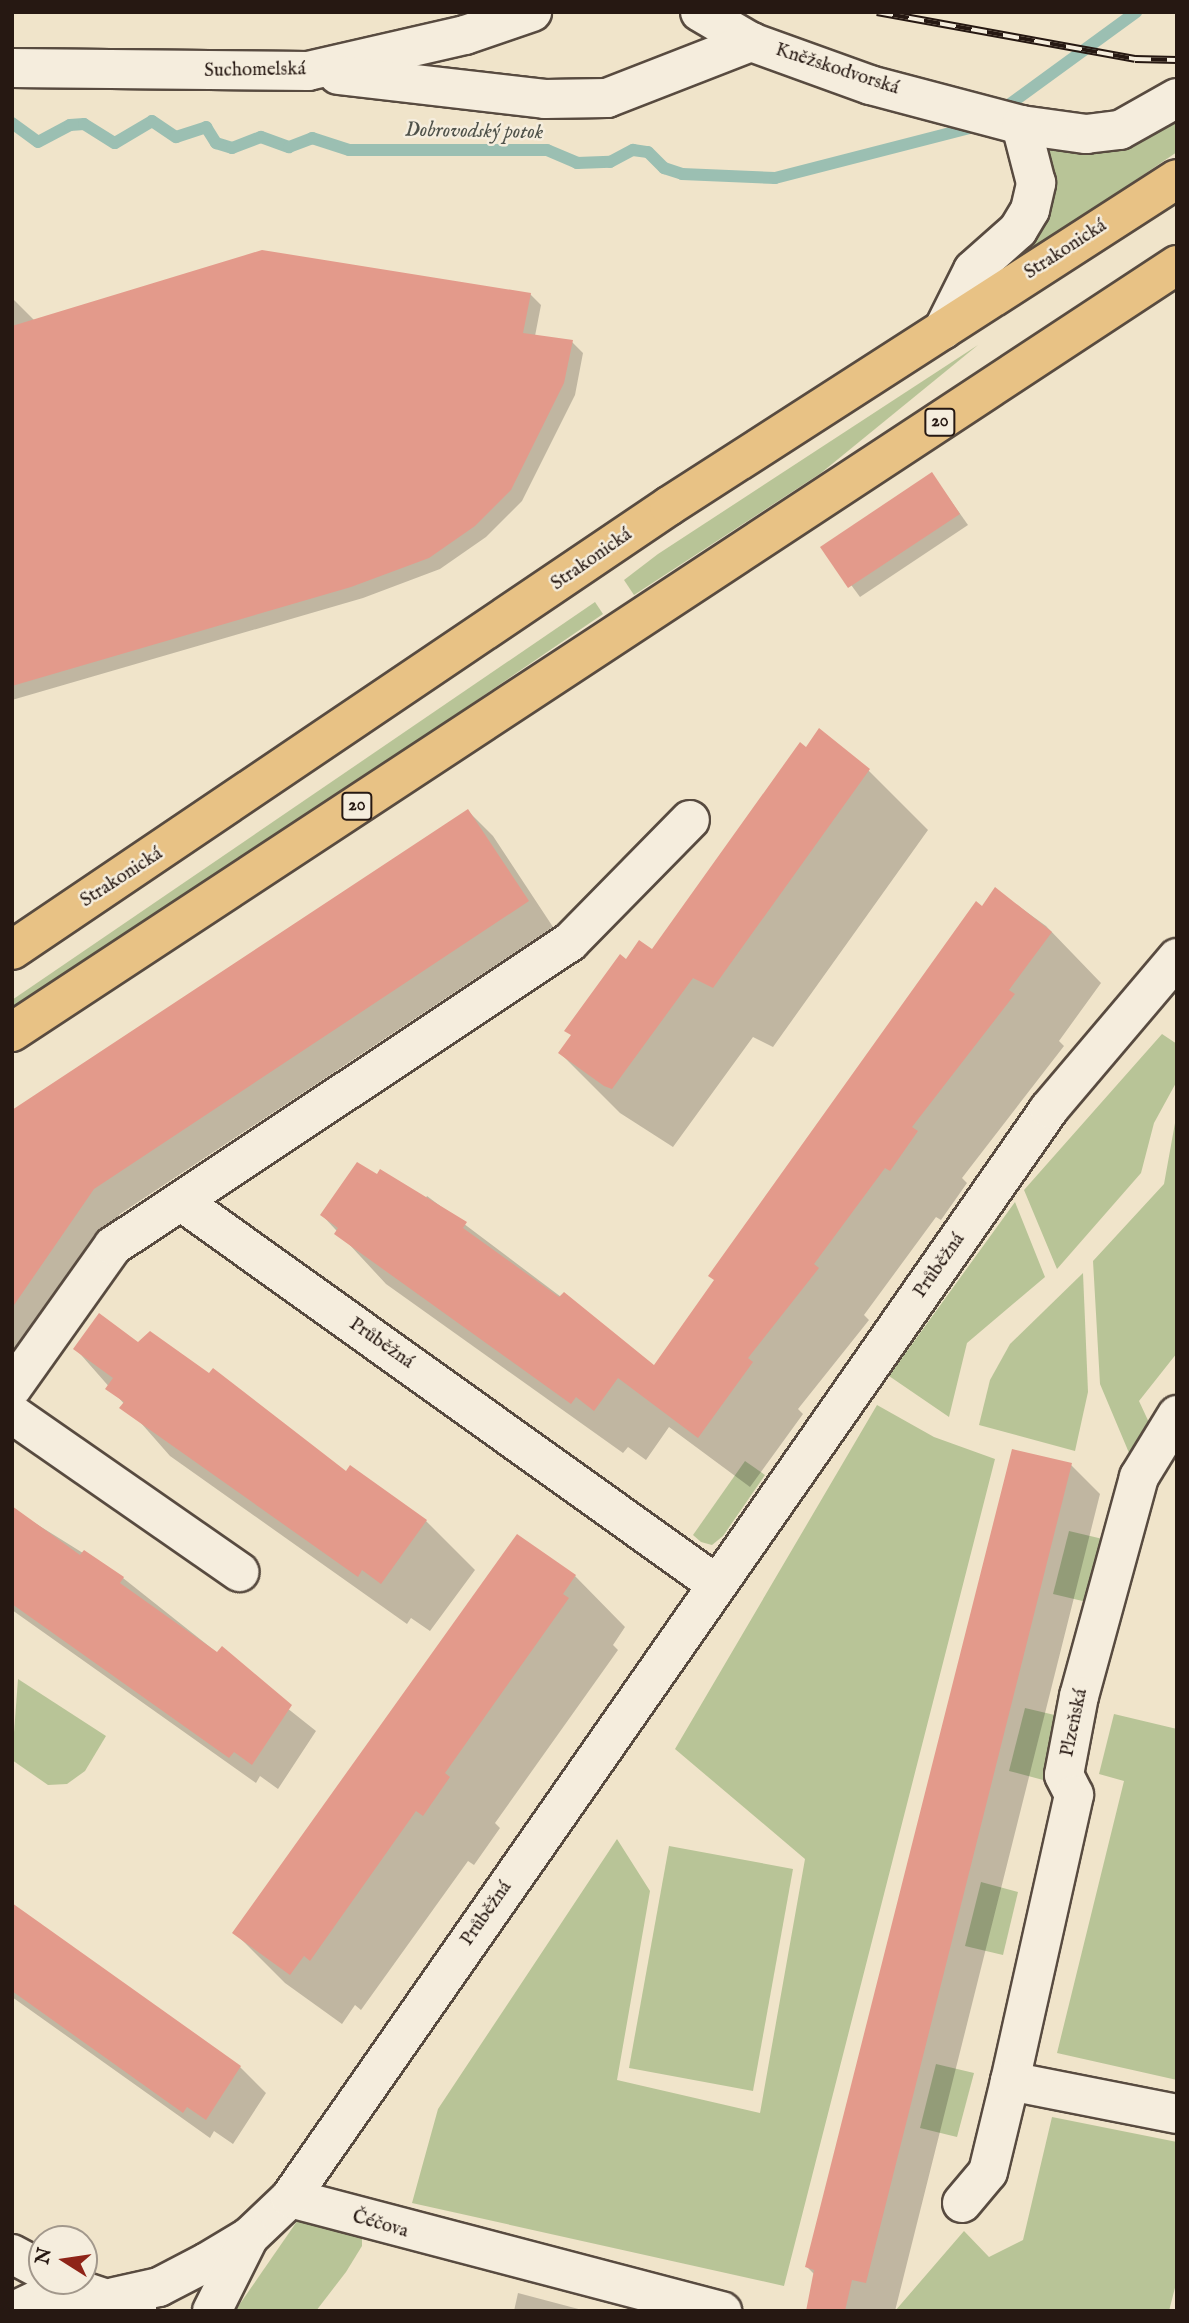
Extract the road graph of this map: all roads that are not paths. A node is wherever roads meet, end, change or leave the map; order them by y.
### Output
1 (532, 12) edge
2 (700, 12) edge
3 (479, 24) edge
4 (751, 42) junction
5 (12, 68) edge
6 (308, 71) junction
7 (1177, 98) edge
8 (1019, 125) junction
9 (1177, 179) edge
10 (1177, 265) edge
11 (943, 330) junction
12 (690, 820) dead end
13 (12, 950) edge
14 (1177, 958) edge
15 (12, 1032) edge
16 (182, 1202) junction
17 (12, 1388) edge
18 (12, 1414) edge
19 (1177, 1415) edge
20 (239, 1572) dead end
21 (716, 1584) junction
22 (1010, 2081) junction
23 (1177, 2115) edge
24 (290, 2198) junction
25 (962, 2203) dead end
26 (249, 2237) junction
27 (12, 2254) edge
28 (28, 2263) edge
29 (100, 2295) edge
30 (14, 2311) edge
31 (212, 2311) edge
32 (722, 2311) edge

1 - 3 street, Suchomelská
2 - 4 street, Kněžskodvorská
3 - 6 street, Suchomelská
4 - 6 street
4 - 8 street, Kněžskodvorská
5 - 6 street, Suchomelská
7 - 8 street, Kněžskodvorská
8 - 11 street
9 - 11 main road, Strakonická
10 - 15 main road, 20
11 - 13 main road, Strakonická
12 - 16 street
14 - 21 street, Průběžná
16 - 17 street
16 - 21 street, Průběžná
18 - 20 street
19 - 22 street, Plzeňská
21 - 24 street, Průběžná
22 - 23 street
22 - 25 street, Plzeňská
24 - 26 street, Průběžná
24 - 32 street, Čéčova
26 - 29 street, Průběžná
26 - 31 street, Průběžná
27 - 28 street
29 - 30 street, Průběžná

